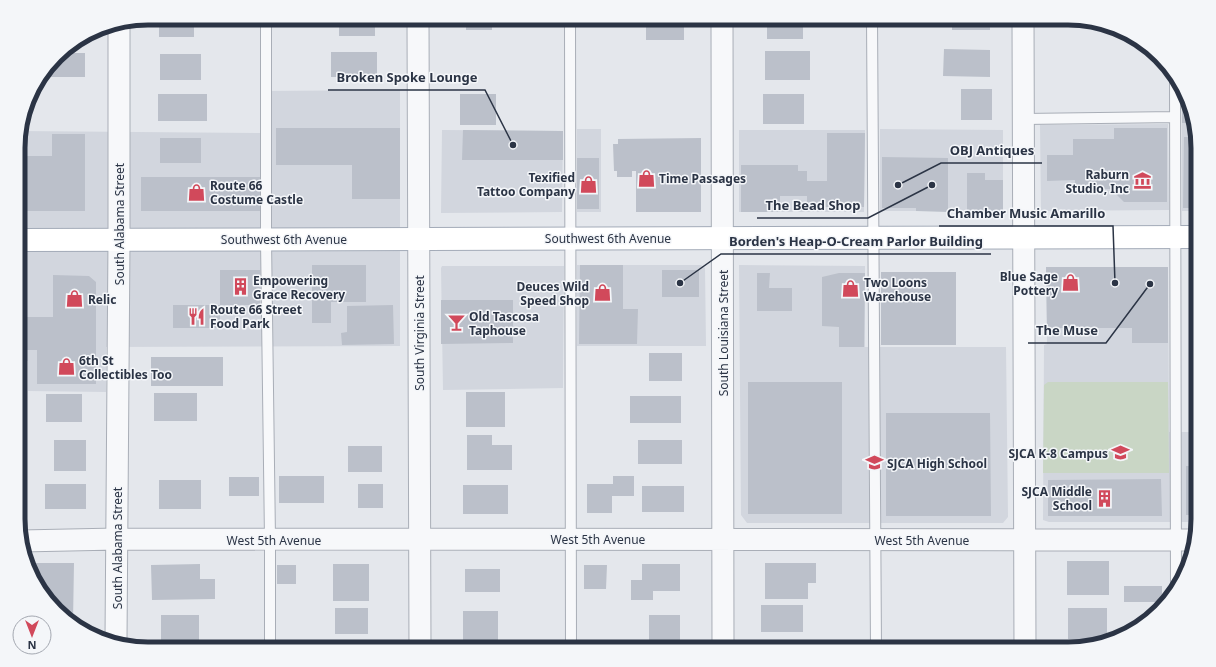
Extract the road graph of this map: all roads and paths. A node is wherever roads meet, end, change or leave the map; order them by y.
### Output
1 (266, 25) edge
2 (418, 25) edge
3 (570, 25) edge
4 (722, 25) edge
5 (872, 25) edge
6 (1023, 25) edge
7 (119, 28) edge
8 (1175, 89) edge
9 (1175, 117) junction
10 (1024, 119) junction
11 (1175, 237) junction
12 (1191, 237) edge
13 (570, 238) junction
14 (722, 238) junction
15 (873, 238) junction
16 (1024, 238) junction
17 (419, 239) junction
18 (25, 240) edge
19 (119, 240) junction
20 (266, 240) junction
21 (117, 539) junction
22 (270, 539) junction
23 (570, 539) junction
24 (876, 539) junction
25 (27, 540) edge
26 (420, 540) junction
27 (723, 540) junction
28 (1024, 540) junction
29 (1185, 540) edge
30 (1180, 569) edge
31 (116, 638) edge
32 (270, 642) edge
33 (420, 642) edge
34 (571, 642) edge
35 (723, 642) edge
36 (876, 642) edge
37 (1025, 642) edge

1 - 20 lane
2 - 17 street, South Virginia Street
3 - 13 lane
4 - 14 street, South Louisiana Street
5 - 15 lane
6 - 10 street
7 - 19 street, South Alabama Street
8 - 9 lane
9 - 10 lane
9 - 11 lane
10 - 16 street
11 - 12 main road, Southwest 6th Avenue
11 - 16 main road, Southwest 6th Avenue
11 - 29 lane
13 - 14 main road, Southwest 6th Avenue
13 - 17 main road, Southwest 6th Avenue
13 - 23 lane
14 - 15 main road, Southwest 6th Avenue
14 - 27 street, South Louisiana Street
15 - 16 main road, Southwest 6th Avenue
15 - 24 lane
16 - 28 street
17 - 20 main road, Southwest 6th Avenue
17 - 26 street, South Virginia Street
18 - 19 main road, Southwest 6th Avenue
19 - 20 main road, Southwest 6th Avenue
19 - 21 street, South Alabama Street
20 - 22 lane
21 - 22 street, West 5th Avenue
21 - 25 street, West 5th Avenue
21 - 31 street, South Alabama Street
22 - 26 street, West 5th Avenue
22 - 32 lane
23 - 26 street, West 5th Avenue
23 - 27 street, West 5th Avenue
23 - 34 lane
24 - 27 street, West 5th Avenue
24 - 28 street, West 5th Avenue
24 - 36 lane
26 - 33 street, South Virginia Street
27 - 35 street, South Louisiana Street
28 - 29 street, West 5th Avenue
28 - 37 street
29 - 30 lane

